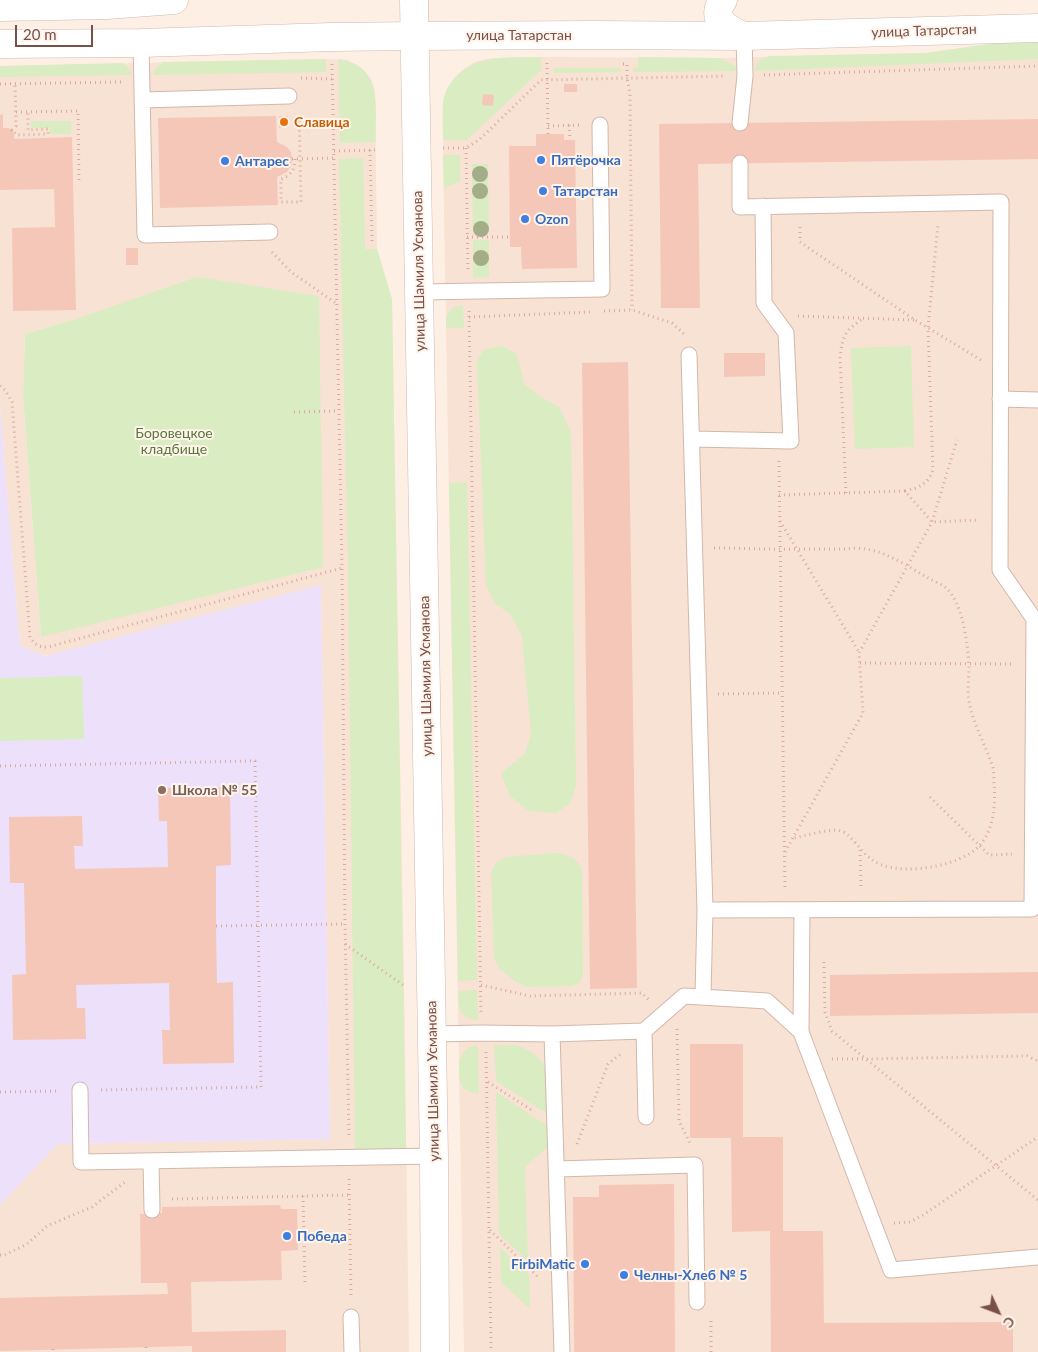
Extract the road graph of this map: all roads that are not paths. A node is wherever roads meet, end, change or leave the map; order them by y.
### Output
1 (174, 0) edge
2 (414, 0) edge
3 (723, 0) edge
4 (93, 3) edge
5 (0, 6) edge
6 (1038, 28) edge
7 (414, 36) junction
8 (744, 36) junction
9 (109, 43) junction
10 (141, 43) junction
11 (0, 44) edge
12 (289, 96) dead end
13 (142, 100) junction
14 (740, 123) dead end
15 (600, 125) road end
16 (740, 163) dead end
17 (763, 206) junction
18 (270, 232) dead end
19 (419, 292) junction
20 (689, 356) road end
21 (1000, 399) junction
22 (1038, 400) edge
23 (692, 439) junction
24 (705, 910) junction
25 (802, 910) junction
26 (703, 996) junction
27 (644, 1031) junction
28 (801, 1032) junction
29 (432, 1034) junction
30 (552, 1034) junction
31 (80, 1090) road end
32 (646, 1116) dead end
33 (434, 1156) junction
34 (151, 1161) junction
35 (562, 1169) junction
36 (152, 1210) dead end
37 (1038, 1257) edge
38 (697, 1302) road end
39 (351, 1317) road end
40 (352, 1352) edge
41 (435, 1352) edge
42 (562, 1352) edge

1 - 4 street
2 - 7 street, улица Шамиля Усманова
3 - 8 street
4 - 5 street
4 - 9 street
6 - 8 street, улица Татарстан
7 - 8 street, улица Татарстан
7 - 10 street, улица Татарстан
7 - 19 street, улица Шамиля Усманова
8 - 14 lane
9 - 10 street, улица Татарстан
9 - 11 street, улица Татарстан
10 - 13 lane
12 - 13 lane
13 - 18 lane
15 - 19 lane
16 - 17 lane
17 - 21 lane
17 - 23 lane
19 - 29 street, улица Шамиля Усманова
20 - 23 lane
21 - 22 lane
21 - 25 lane
23 - 24 lane
24 - 25 lane
24 - 26 lane
25 - 28 lane
26 - 27 lane
26 - 28 lane
27 - 30 lane
27 - 32 lane
28 - 37 lane
29 - 30 lane
29 - 33 street, улица Шамиля Усманова
30 - 35 lane
31 - 34 lane
33 - 34 lane
33 - 41 street, улица Шамиля Усманова
34 - 36 lane
35 - 38 lane
35 - 42 lane
39 - 40 lane

